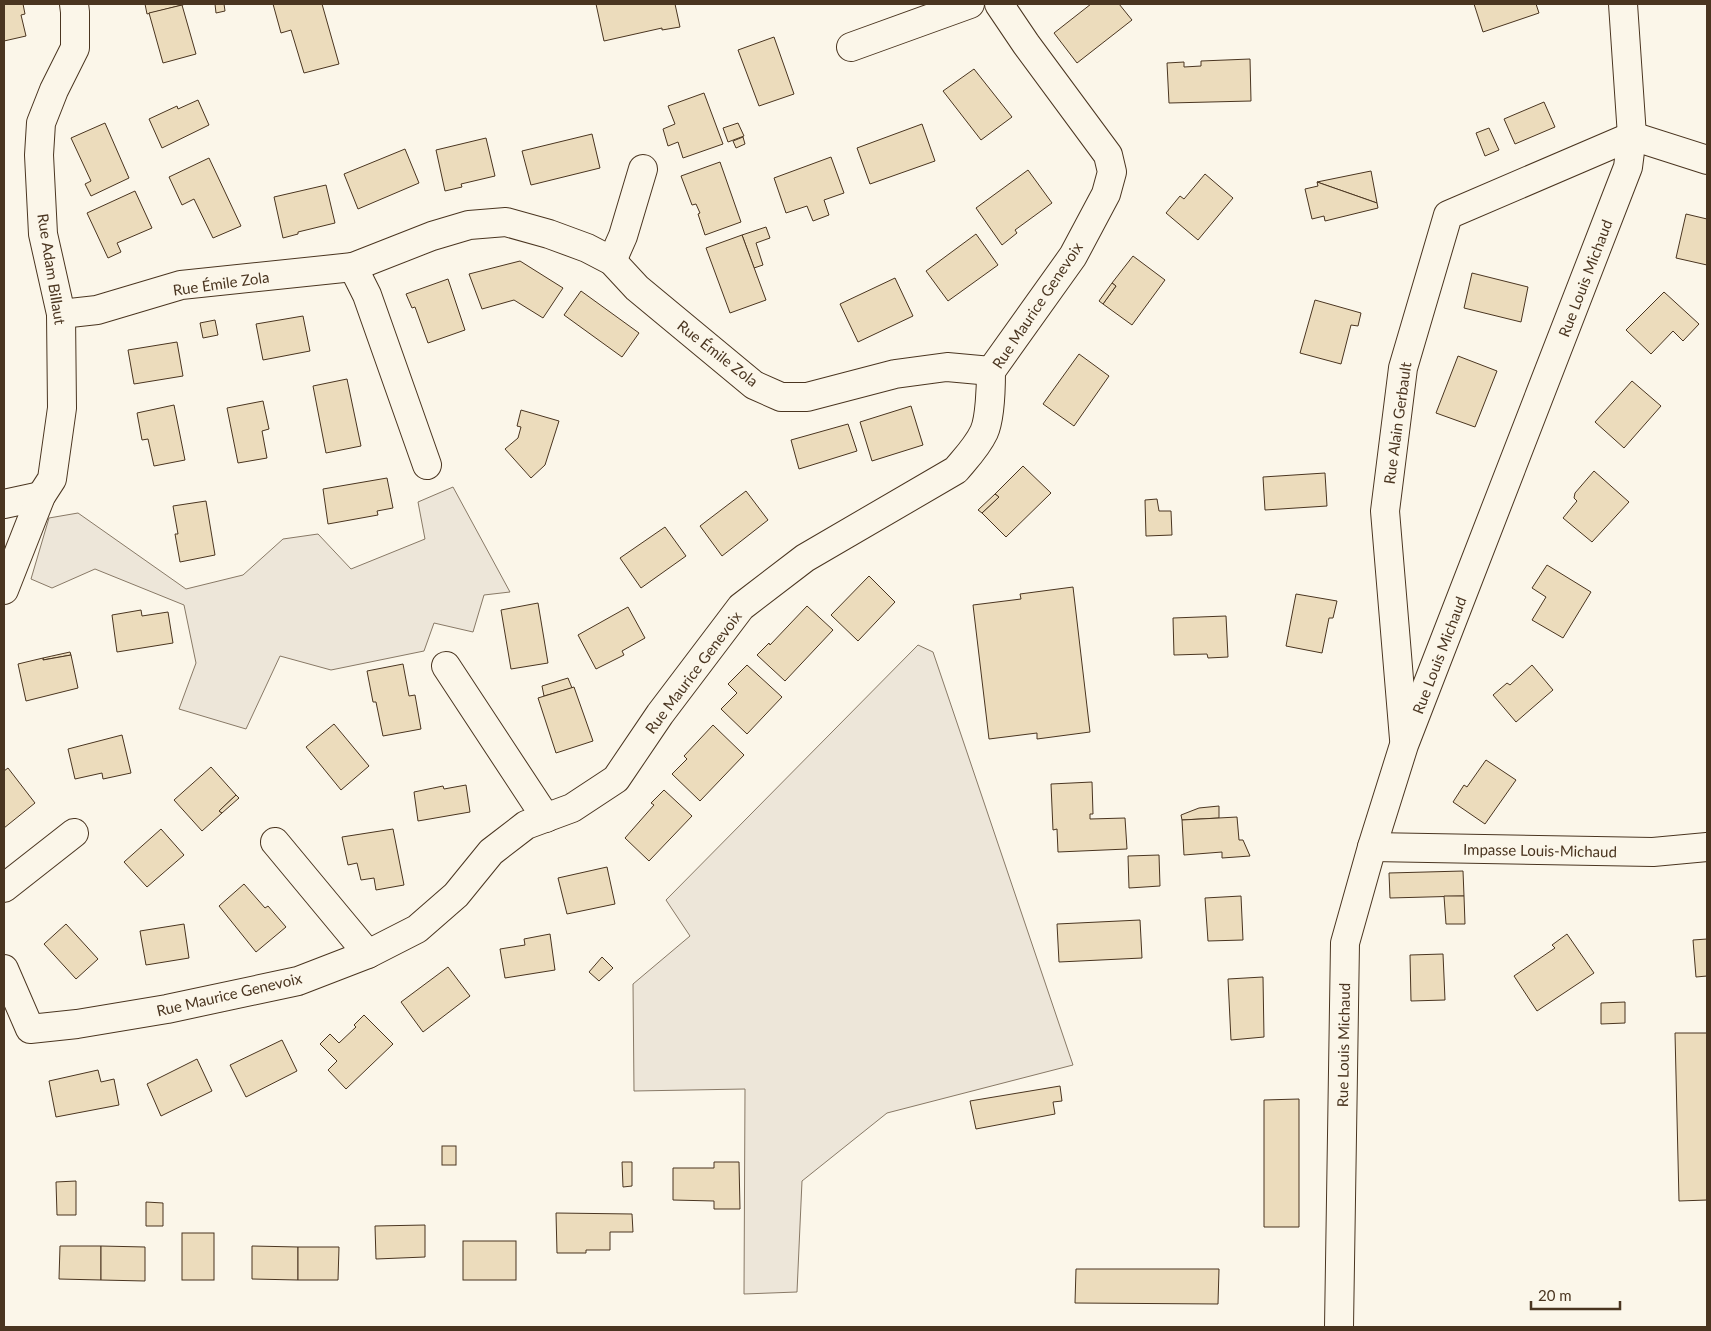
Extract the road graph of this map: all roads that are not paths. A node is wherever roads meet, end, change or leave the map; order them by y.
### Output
1 (74, 4) edge
2 (970, 4) edge
3 (999, 4) edge
4 (1623, 4) edge
5 (851, 47) dead end
6 (1632, 136) junction
7 (1707, 160) edge
8 (642, 169) dead end
9 (612, 261) junction
10 (353, 267) junction
11 (61, 314) junction
12 (992, 370) junction
13 (427, 466) dead end
14 (41, 496) junction
15 (4, 504) edge
16 (4, 590) edge
17 (446, 666) dead end
18 (1404, 746) junction
19 (546, 818) junction
20 (74, 833) dead end
21 (275, 842) dead end
22 (1372, 847) junction
23 (1707, 847) edge
24 (4, 888) edge
25 (368, 954) junction
26 (4, 968) edge
27 (1339, 1327) edge

1 - 11 street, Rue Adam Billaut
2 - 5 street
3 - 12 street, Rue Maurice Genevoix
4 - 6 street, Rue Louis Michaud
6 - 7 street
6 - 18 street, Rue Louis Michaud
6 - 18 street, Rue Alain Gerbault
8 - 9 street
9 - 10 street, Rue Émile Zola
9 - 12 street, Rue Émile Zola
10 - 11 street, Rue Émile Zola
10 - 13 street
11 - 14 street, Rue Adam Billaut
12 - 19 street, Rue Maurice Genevoix
14 - 15 street
14 - 16 street, Rue Adam Billaut
17 - 19 street
18 - 22 street, Rue Louis Michaud
19 - 25 street, Rue Maurice Genevoix
20 - 24 street
21 - 25 street
22 - 23 street, Impasse Louis-Michaud
22 - 27 street, Rue Louis Michaud
25 - 26 street, Rue Maurice Genevoix

